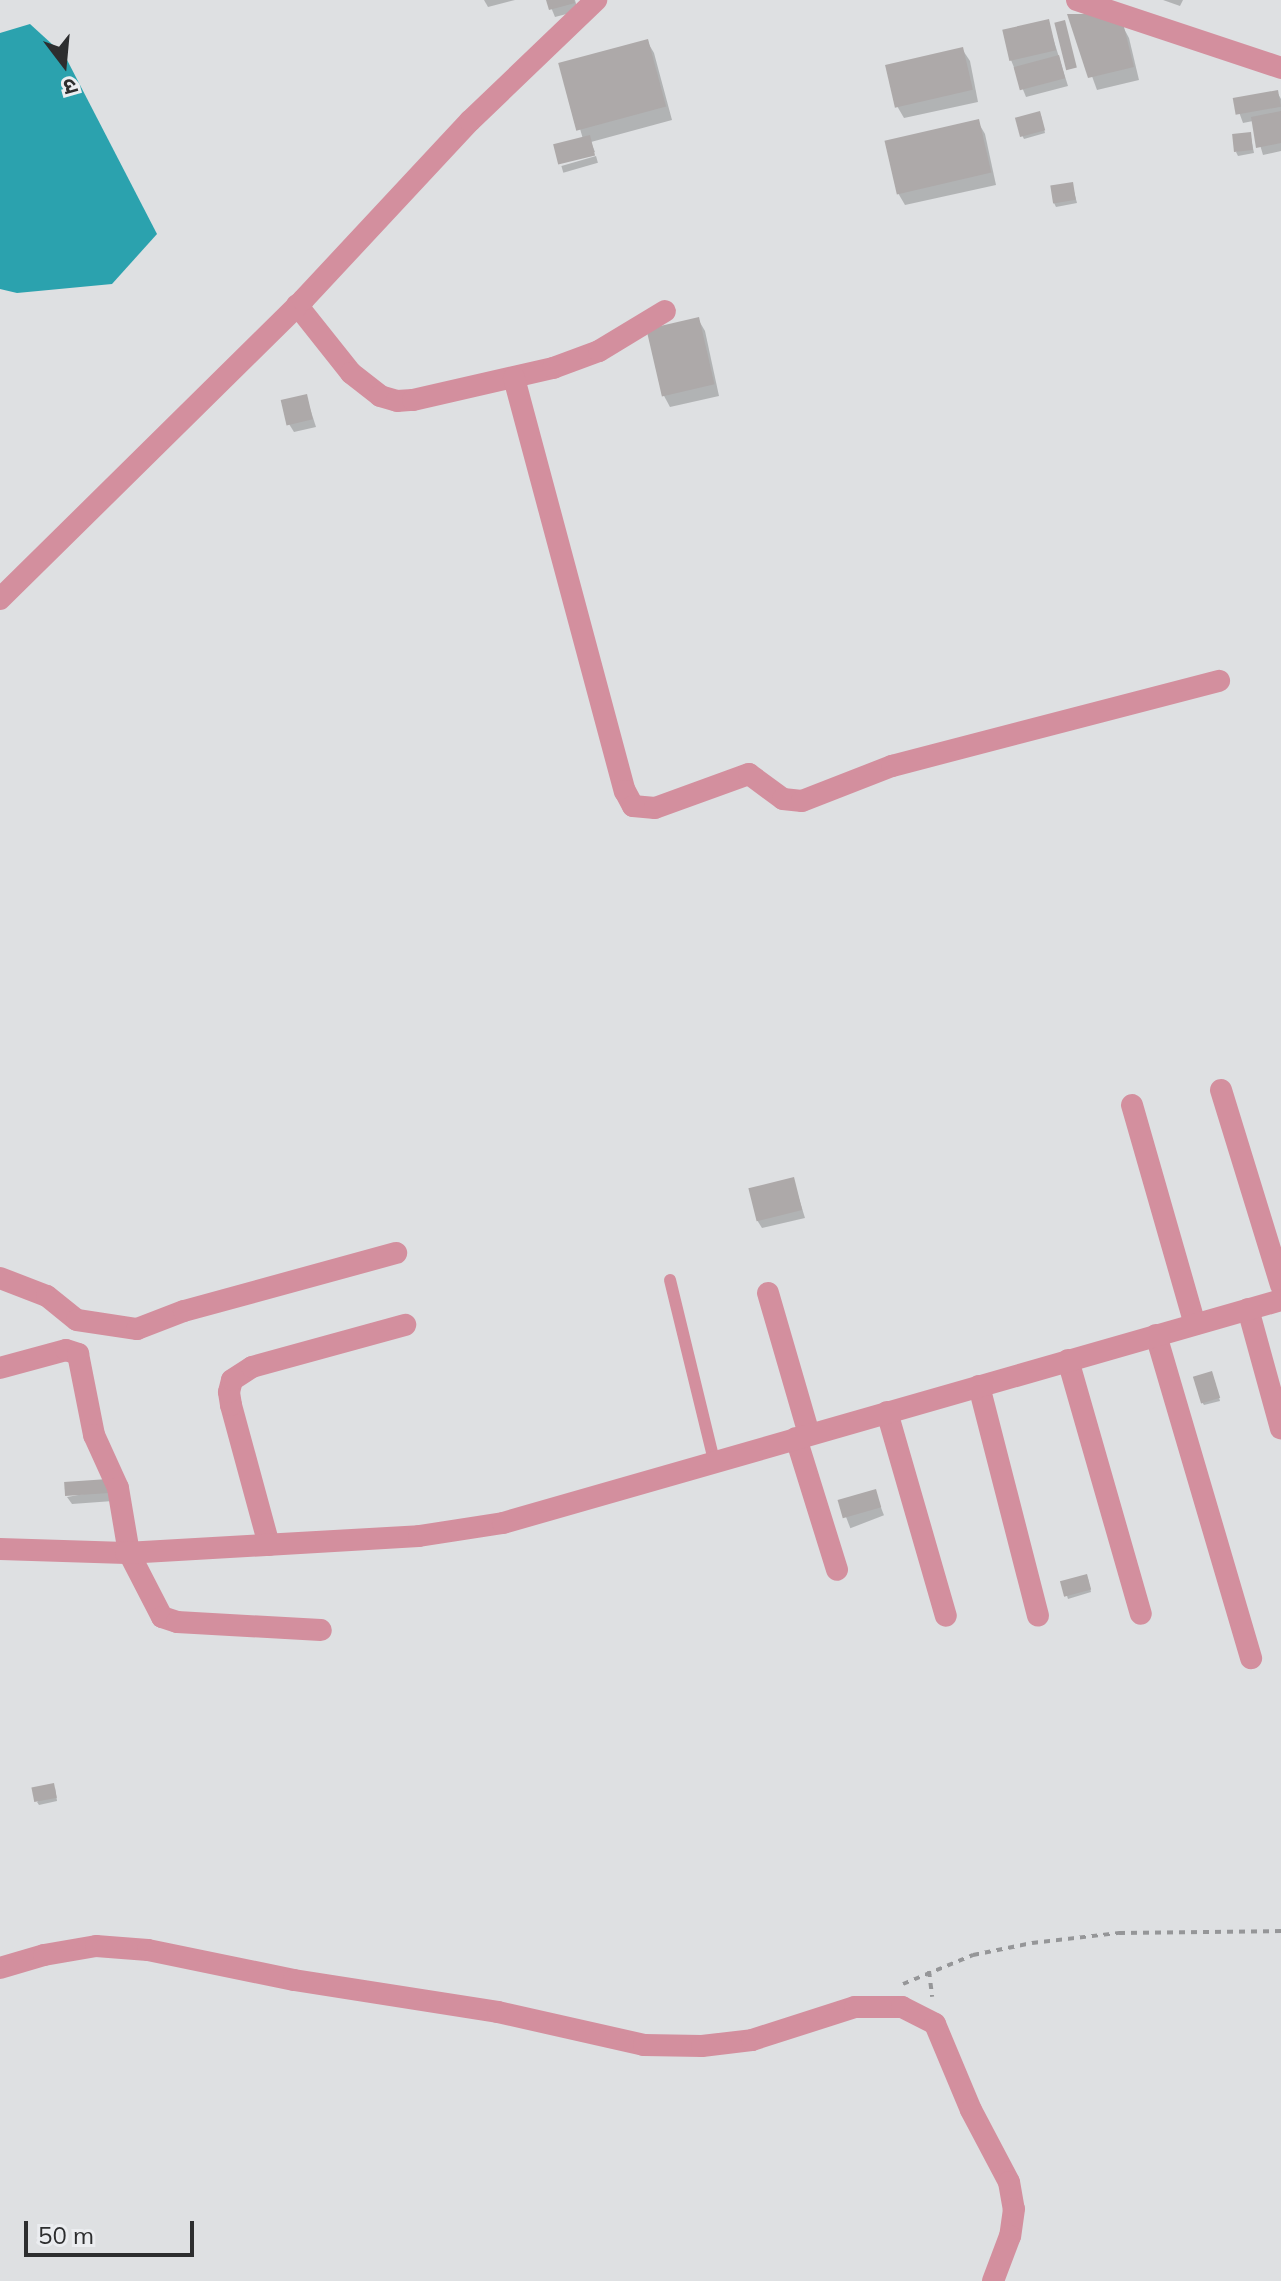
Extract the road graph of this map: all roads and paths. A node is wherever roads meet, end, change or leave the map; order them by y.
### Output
1 (596, 0) edge
2 (1077, 0) edge
3 (1281, 68) edge
4 (297, 305) junction
5 (665, 311) dead end
6 (514, 378) junction
7 (0, 599) edge
8 (1219, 681) dead end
9 (1221, 1090) dead end
10 (1132, 1105) dead end
11 (1256, 1203) junction
12 (1281, 1214) edge
13 (396, 1253) dead end
14 (0, 1278) edge
15 (670, 1280) dead end
16 (1281, 1285) edge
17 (768, 1293) dead end
18 (1281, 1300) edge
19 (1248, 1309) junction
20 (1195, 1324) junction
21 (405, 1325) dead end
22 (1156, 1335) junction
23 (1068, 1360) junction
24 (0, 1368) edge
25 (979, 1386) junction
26 (887, 1412) junction
27 (1281, 1429) edge
28 (803, 1436) junction
29 (715, 1465) junction
30 (269, 1545) junction
31 (0, 1549) edge
32 (129, 1553) junction
33 (837, 1570) dead end
34 (1141, 1614) dead end
35 (946, 1616) dead end
36 (1038, 1616) dead end
37 (321, 1630) dead end
38 (1251, 1658) dead end
39 (1281, 1931) edge
40 (0, 1968) edge
41 (893, 1988) dead end
42 (993, 2281) edge

1 - 4 street
2 - 3 street
4 - 6 street
4 - 7 street
5 - 6 street
6 - 8 street
9 - 11 street
10 - 20 street
11 - 12 street
11 - 16 street
13 - 14 street
15 - 29 lane
17 - 28 street
18 - 19 street
19 - 20 street
19 - 27 street
20 - 22 street
21 - 30 street
22 - 23 street
22 - 38 street
23 - 25 street
23 - 34 street
24 - 32 street
25 - 26 street
25 - 36 street
26 - 28 street
26 - 35 street
28 - 29 street
28 - 33 street
29 - 30 street
30 - 32 street
31 - 32 street
32 - 37 street
39 - 41 path
40 - 42 street

